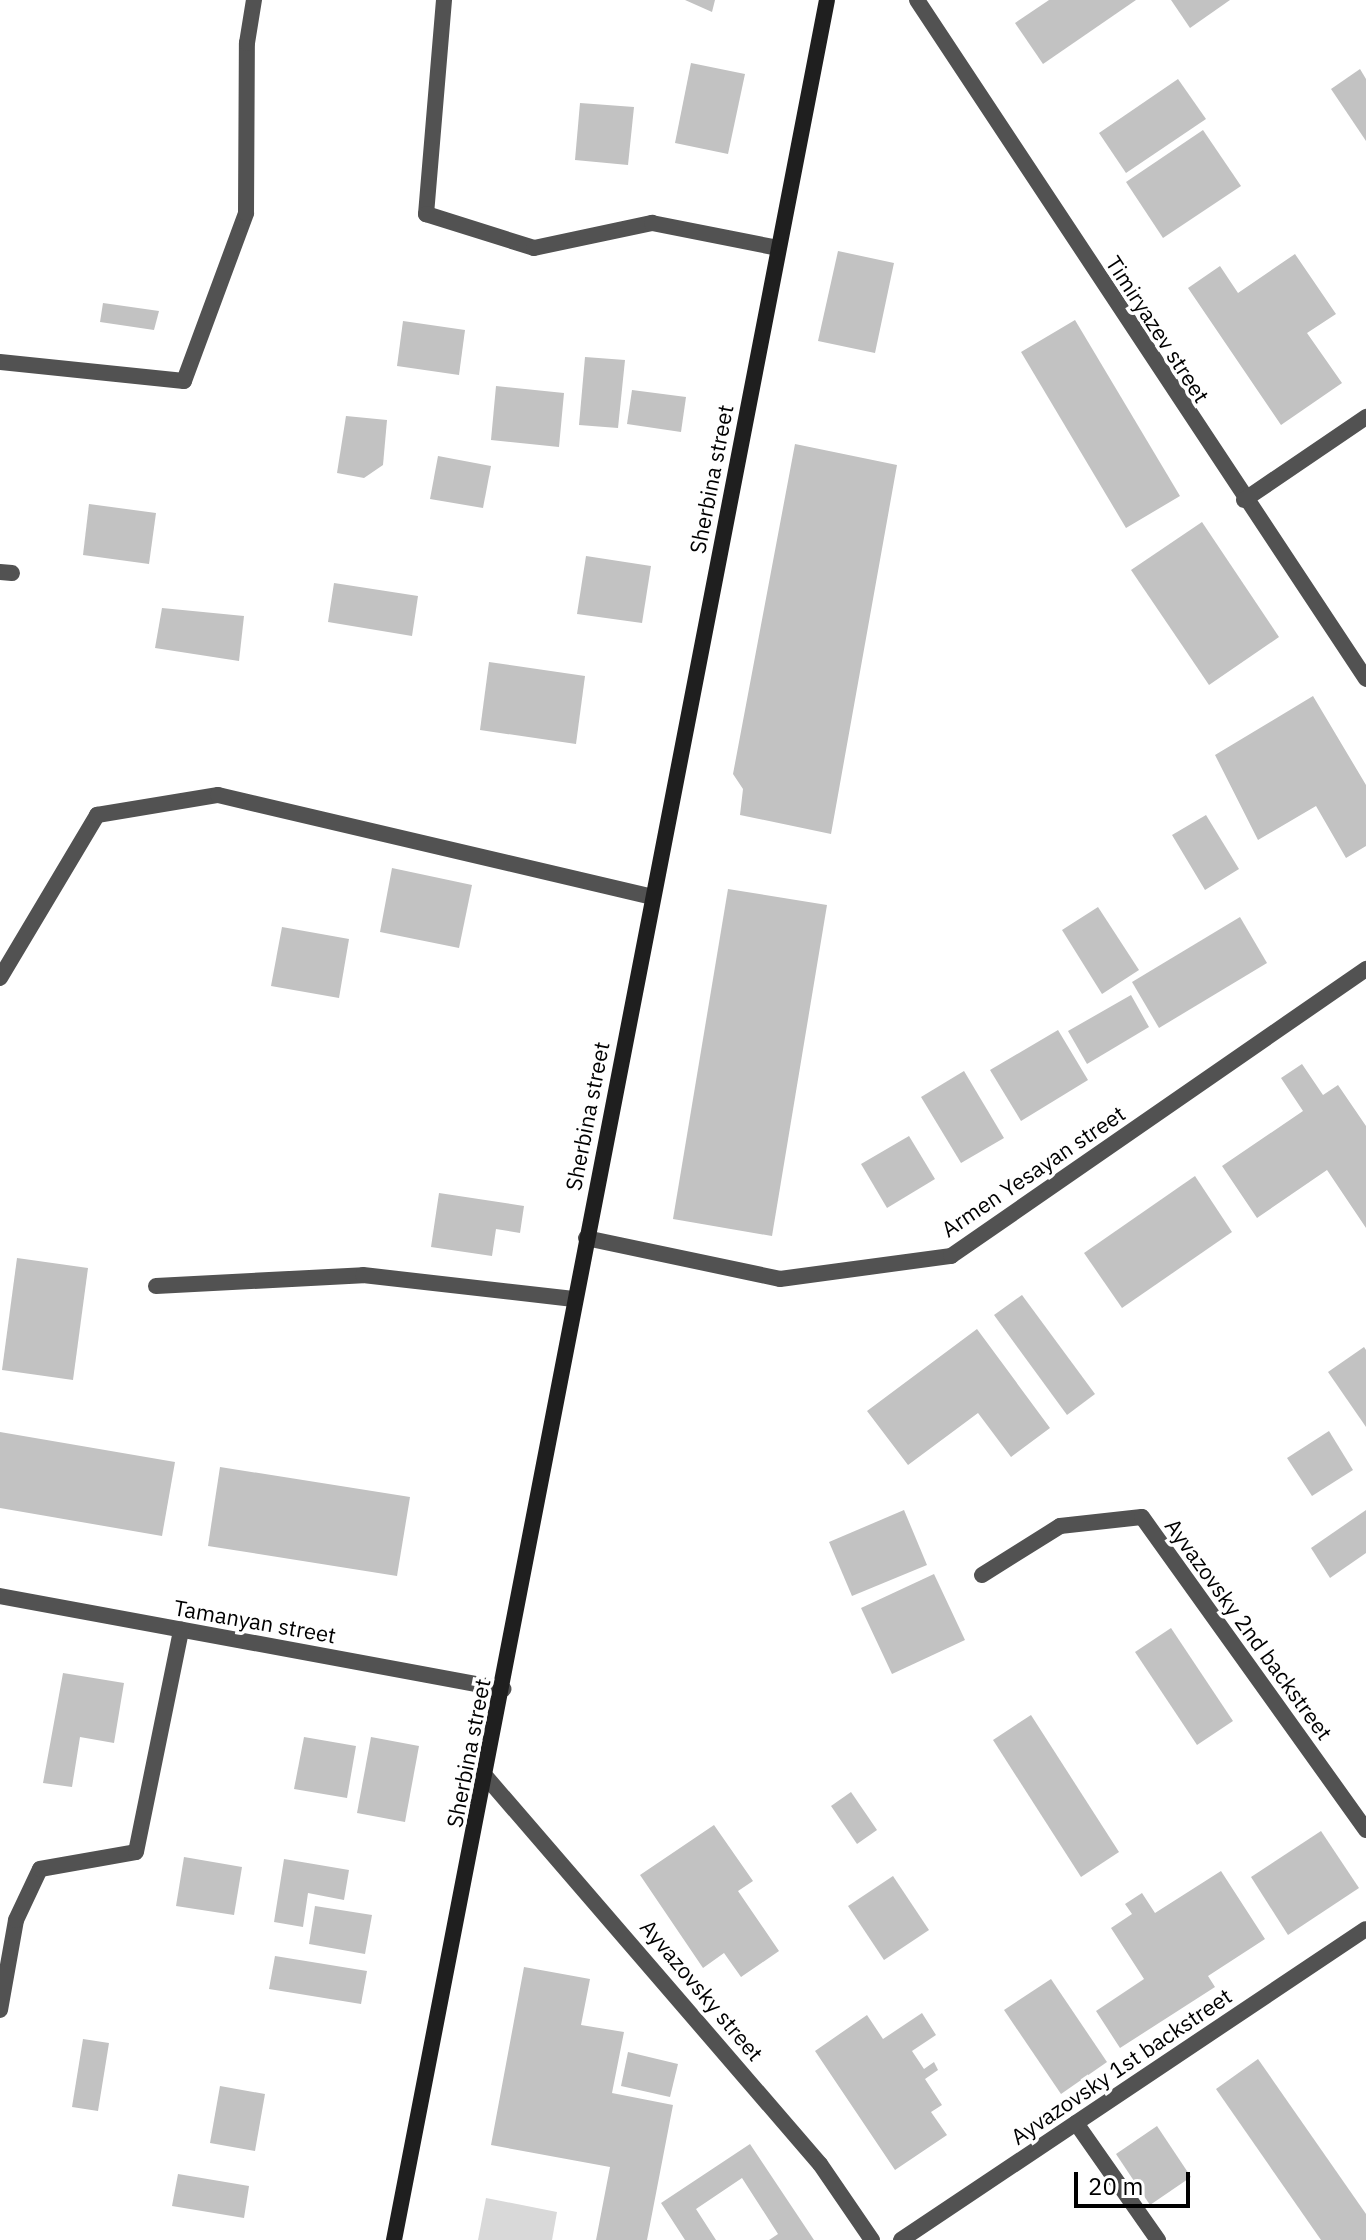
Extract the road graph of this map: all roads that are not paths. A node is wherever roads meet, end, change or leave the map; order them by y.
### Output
1 (254, 0) edge
2 (444, 0) edge
3 (827, 0) edge
4 (917, 0) edge
5 (778, 248) junction
6 (0, 362) edge
7 (1366, 417) edge
8 (1244, 500) junction
9 (1366, 679) edge
10 (652, 897) junction
11 (1366, 969) edge
12 (0, 978) edge
13 (586, 1238) junction
14 (156, 1286) dead end
15 (574, 1299) junction
16 (982, 1575) dead end
17 (0, 1596) edge
18 (181, 1630) junction
19 (503, 1689) junction
20 (487, 1778) junction
21 (1366, 1830) edge
22 (1366, 1929) edge
23 (0, 2010) edge
24 (1076, 2123) junction
25 (394, 2240) edge
26 (872, 2240) edge
27 (901, 2240) edge
28 (1158, 2240) edge

1 - 6 street
2 - 5 street
3 - 5 street, Sherbina street
4 - 8 street, Timiryazev street
5 - 10 street, Sherbina street
7 - 8 street
8 - 9 street, Timiryazev street
10 - 12 street
10 - 13 street, Sherbina street
11 - 13 street, Armen Yesayan street
13 - 15 street, Sherbina street
14 - 15 street
15 - 19 street, Sherbina street
16 - 21 street, Ayvazovsky 2nd backstreet
17 - 18 street, Tamanyan street
18 - 19 street, Tamanyan street
18 - 23 street
19 - 20 street, Sherbina street
20 - 25 street, Sherbina street
20 - 26 street, Ayvazovsky street
22 - 24 street, Ayvazovsky 1st backstreet
24 - 27 street, Ayvazovsky 1st backstreet
24 - 28 street

